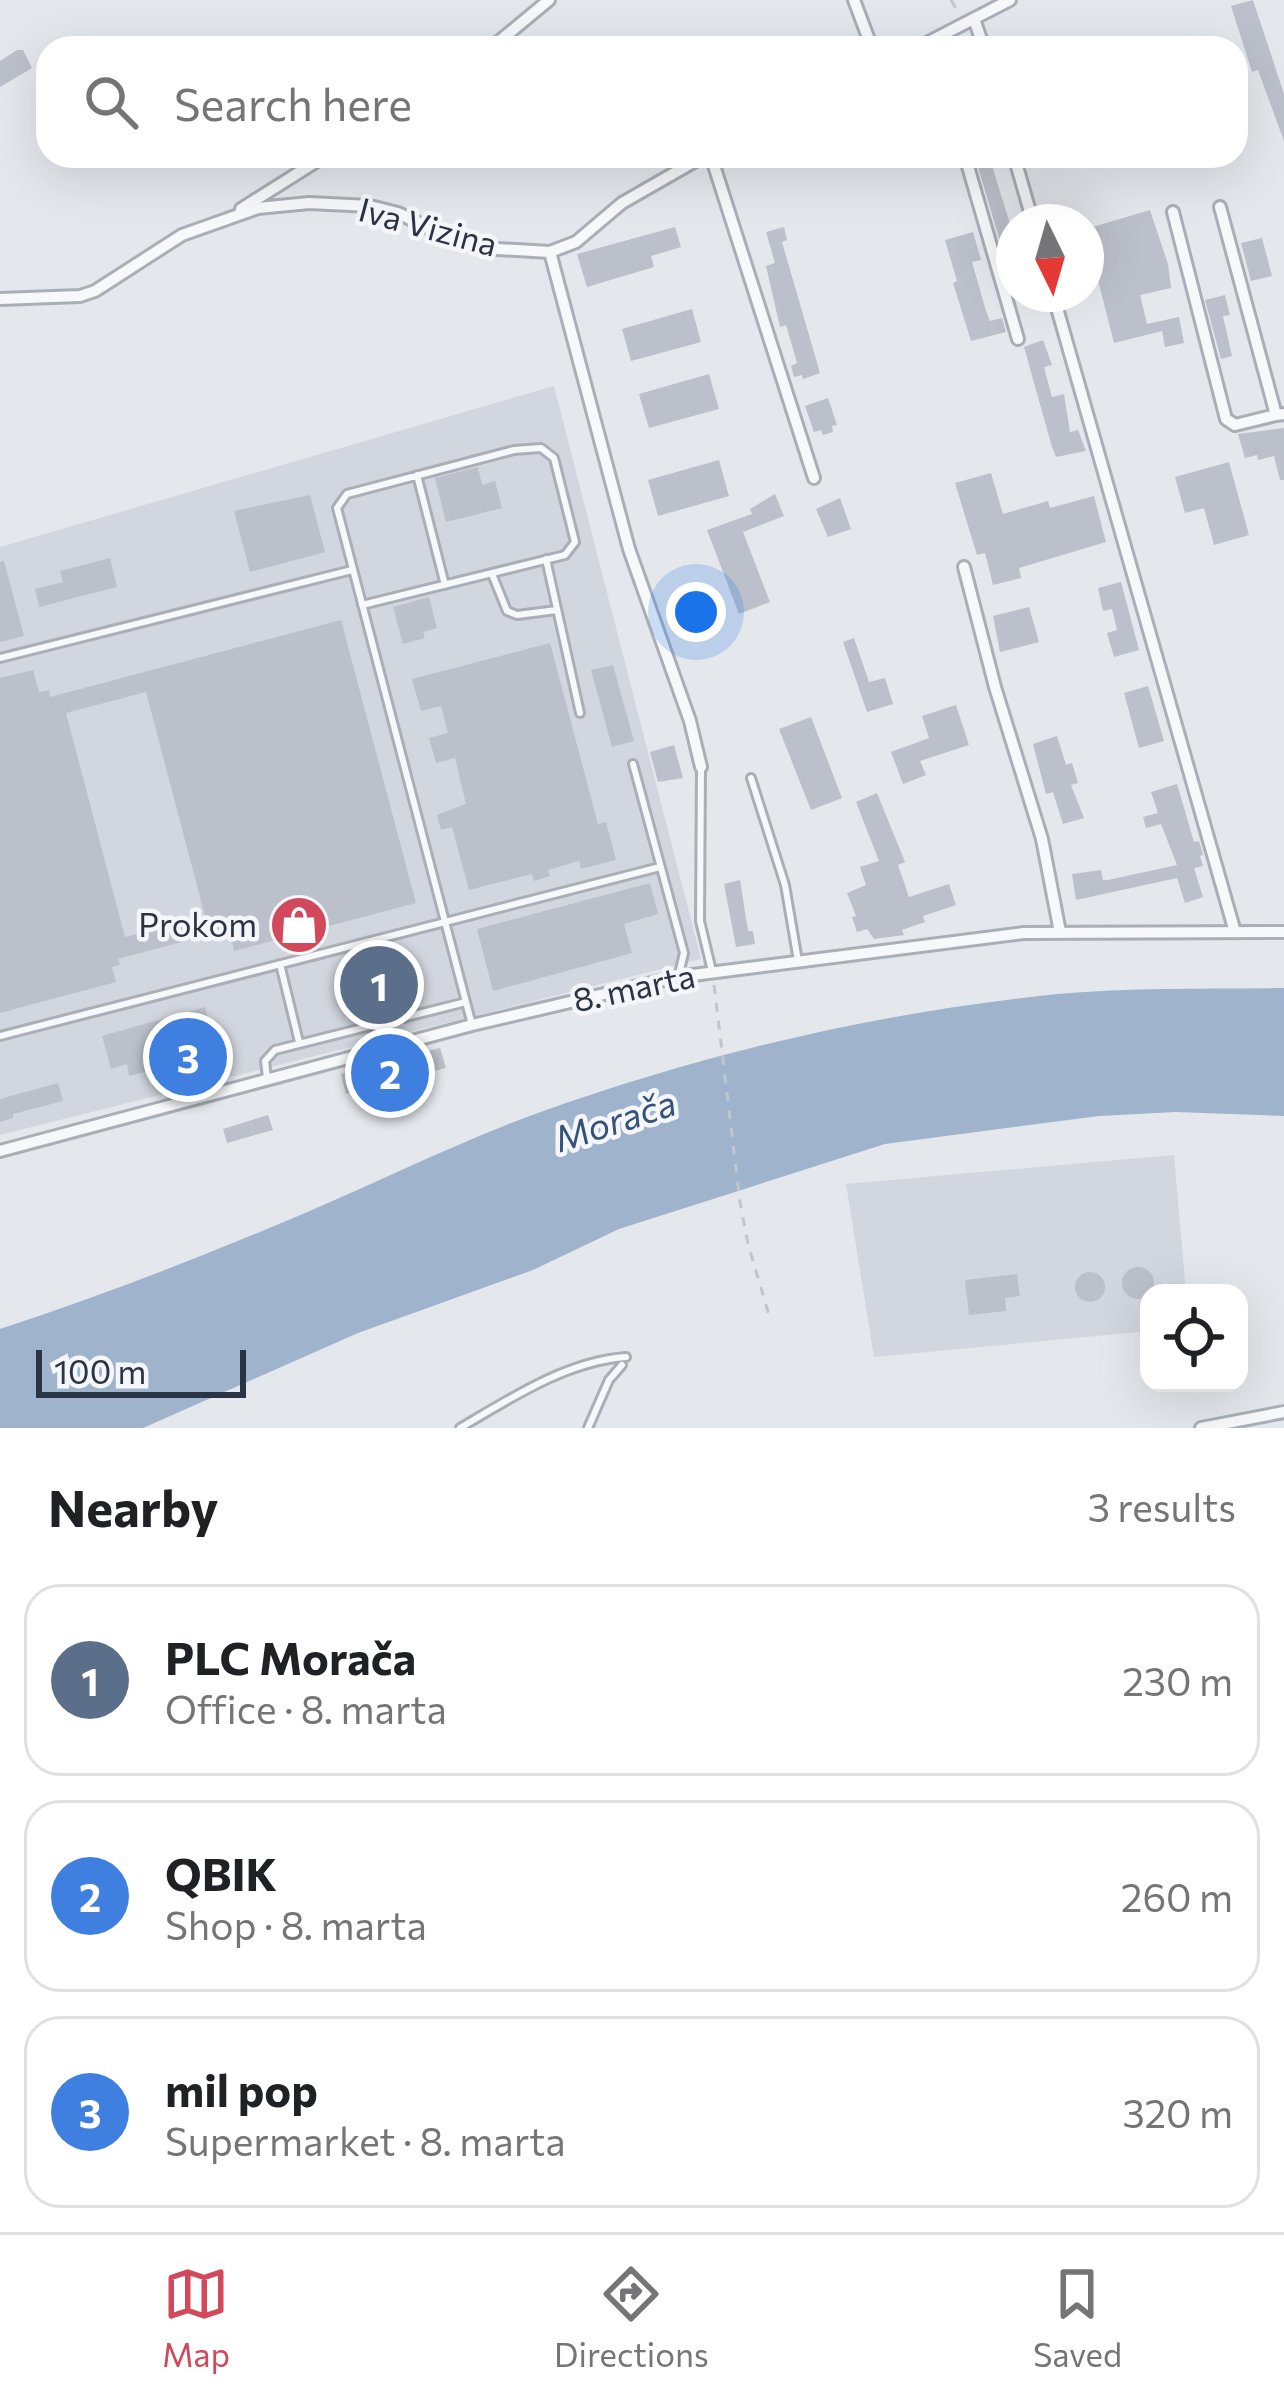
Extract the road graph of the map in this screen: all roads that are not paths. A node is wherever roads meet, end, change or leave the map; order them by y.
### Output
1 (549, 0) edge
2 (854, 0) edge
3 (1010, 0) edge
4 (974, 19) junction
5 (505, 36) edge
6 (868, 36) edge
7 (946, 36) edge
8 (980, 36) edge
9 (306, 168) edge
10 (686, 168) edge
11 (712, 168) edge
12 (968, 168) edge
13 (1017, 168) edge
14 (1028, 204) edge
15 (1220, 207) dead end
16 (1173, 212) dead end
17 (226, 218) junction
18 (550, 252) junction
19 (0, 299) edge
20 (1058, 312) edge
21 (1018, 339) dead end
22 (1280, 415) edge
23 (417, 475) junction
24 (814, 478) dead end
25 (546, 560) junction
26 (964, 567) dead end
27 (353, 569) junction
28 (492, 573) junction
29 (445, 585) junction
30 (362, 605) junction
31 (557, 610) junction
32 (0, 658) edge
33 (580, 712) dead end
34 (633, 764) dead end
35 (701, 767) joint
36 (752, 778) dead end
37 (660, 868) junction
38 (444, 923) junction
39 (1060, 932) junction
40 (1235, 932) junction
41 (1284, 932) edge
42 (797, 961) junction
43 (280, 964) junction
44 (712, 971) junction
45 (677, 977) junction
46 (466, 1002) junction
47 (472, 1025) junction
48 (0, 1036) edge
49 (300, 1042) junction
50 (267, 1080) junction
51 (0, 1150) edge
52 (1284, 1412) edge
53 (460, 1428) edge
54 (588, 1428) edge
55 (1201, 1428) edge

1 - 5 street
2 - 6 street
3 - 4 street
4 - 7 street
4 - 8 street
9 - 17 street
10 - 18 street
11 - 24 street
12 - 21 street
13 - 14 street
15 - 22 street
16 - 22 street
17 - 18 street, Iva Vizina
17 - 19 street, Iva Vizina
18 - 35 street
20 - 40 street
23 - 25 lane
23 - 27 lane
23 - 29 lane
25 - 28 lane
25 - 31 lane
26 - 39 street
27 - 30 lane
27 - 32 lane
28 - 29 lane
28 - 31 lane
29 - 30 lane
30 - 38 lane
31 - 33 lane
34 - 37 lane
35 - 44 lane
36 - 42 lane
37 - 38 lane
37 - 45 lane
38 - 43 lane
38 - 46 lane
39 - 40 street, 8. marta
39 - 42 street, 8. marta
40 - 41 street, 8. marta
42 - 44 street, 8. marta
43 - 48 lane
43 - 49 lane
44 - 45 street, 8. marta
45 - 47 street, 8. marta
46 - 47 lane
46 - 49 lane
47 - 50 street, 8. marta
49 - 50 lane
50 - 51 street, 8. marta
52 - 55 street
53 - 54 lane

